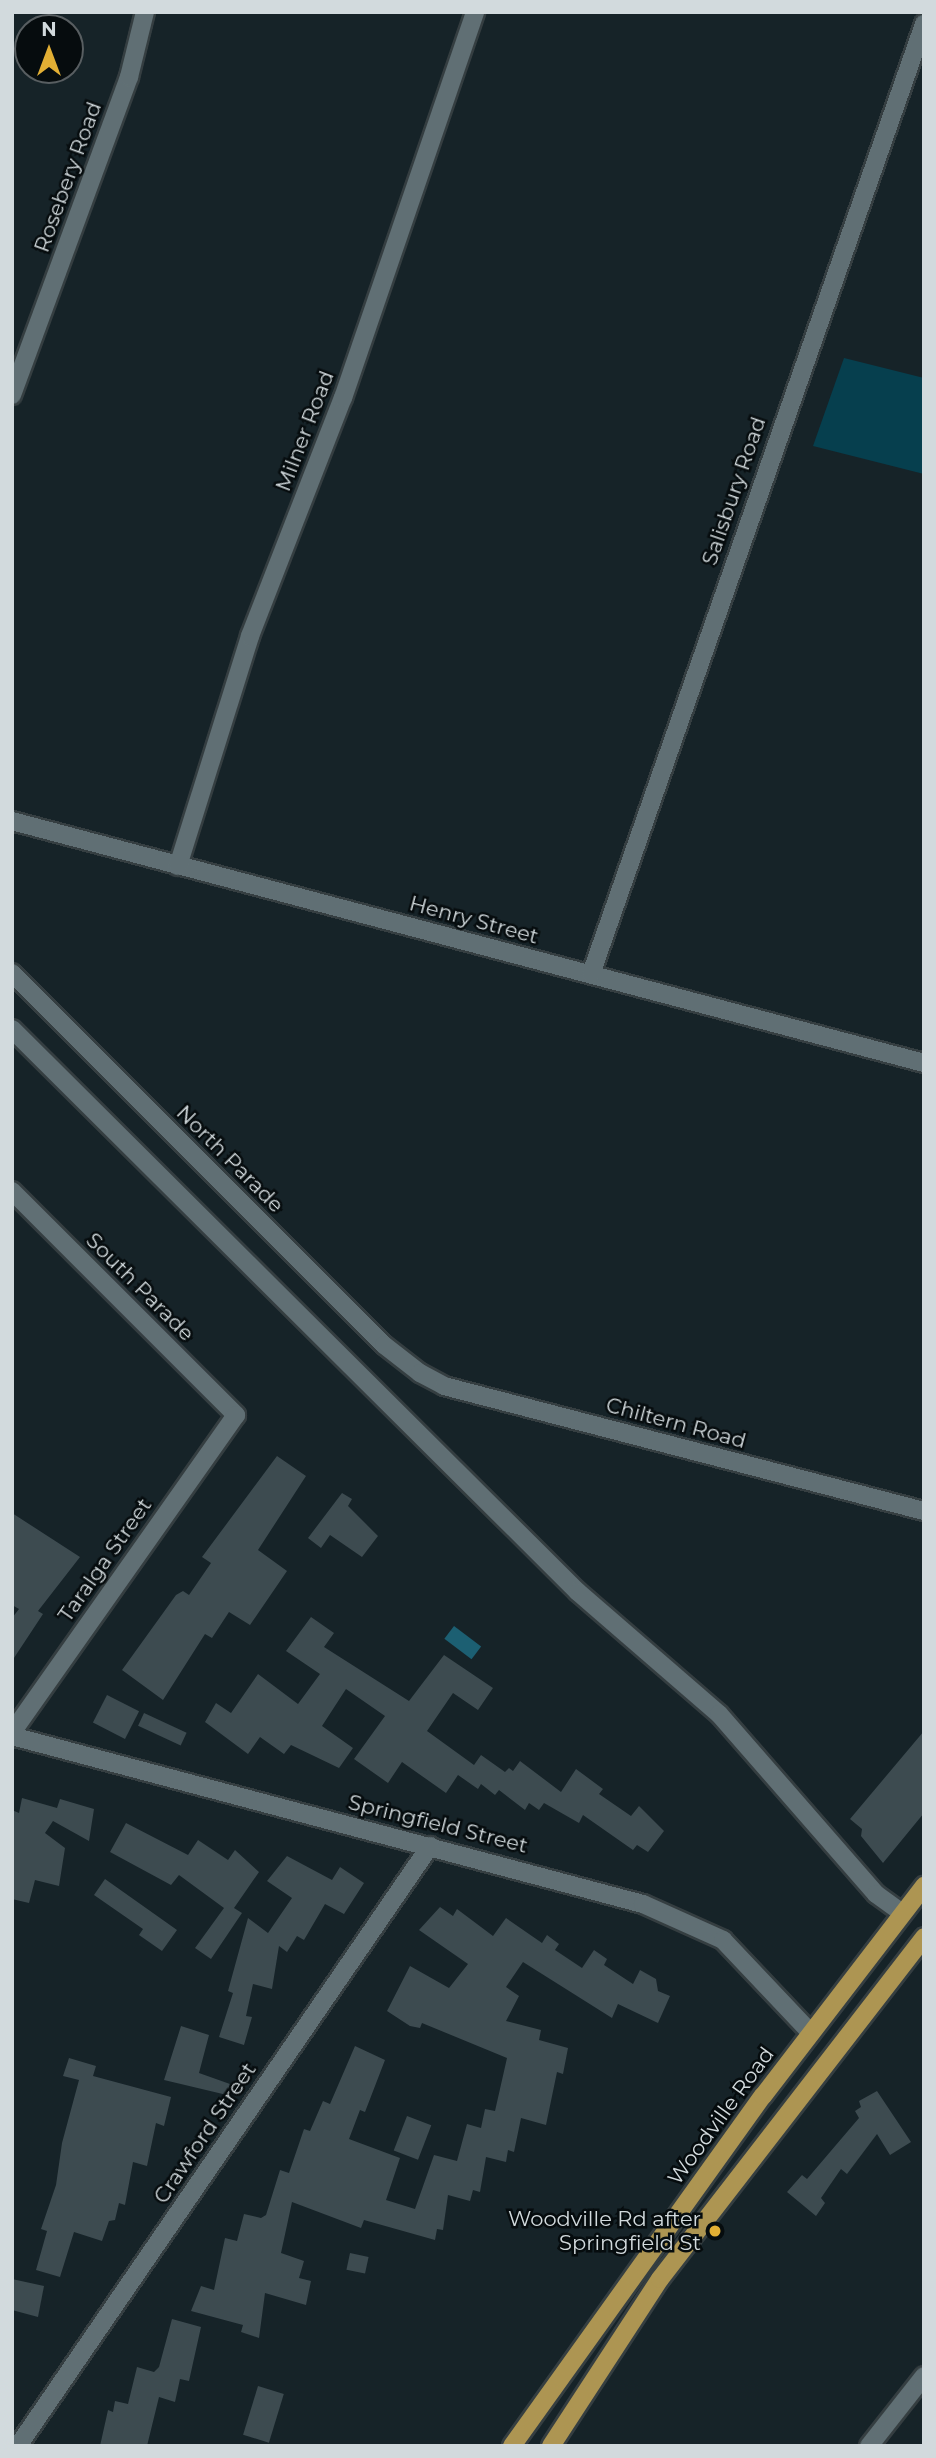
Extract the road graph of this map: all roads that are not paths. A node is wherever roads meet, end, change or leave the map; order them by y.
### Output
1 (145, 12) edge
2 (475, 12) edge
3 (924, 24) edge
4 (12, 395) edge
5 (12, 821) edge
6 (178, 866) junction
7 (12, 973) edge
8 (590, 974) junction
9 (12, 1030) edge
10 (924, 1063) edge
11 (12, 1191) edge
12 (420, 1373) joint
13 (236, 1415) joint
14 (924, 1511) edge
15 (12, 1734) edge
16 (430, 1846) junction
17 (924, 1886) edge
18 (902, 1913) junction
19 (920, 1942) edge
20 (811, 2033) junction
21 (924, 2376) edge
22 (18, 2446) edge
23 (512, 2446) edge
24 (551, 2446) edge
25 (869, 2446) edge

1 - 4 street, Rosebery Road
2 - 6 street, Milner Road
3 - 8 street, Salisbury Road
5 - 6 street, Henry Street
6 - 8 street, Henry Street
7 - 12 street, North Parade
8 - 10 street, Henry Street
9 - 18 street
11 - 13 street, South Parade
12 - 14 street, Chiltern Road
13 - 15 street, Taralga Street
15 - 16 street, Springfield Street
16 - 20 street, Springfield Street
16 - 22 street, Crawford Street
17 - 18 main road, Woodville Road
18 - 20 main road, Woodville Road
19 - 24 main road
20 - 23 main road, Woodville Road
21 - 25 street

